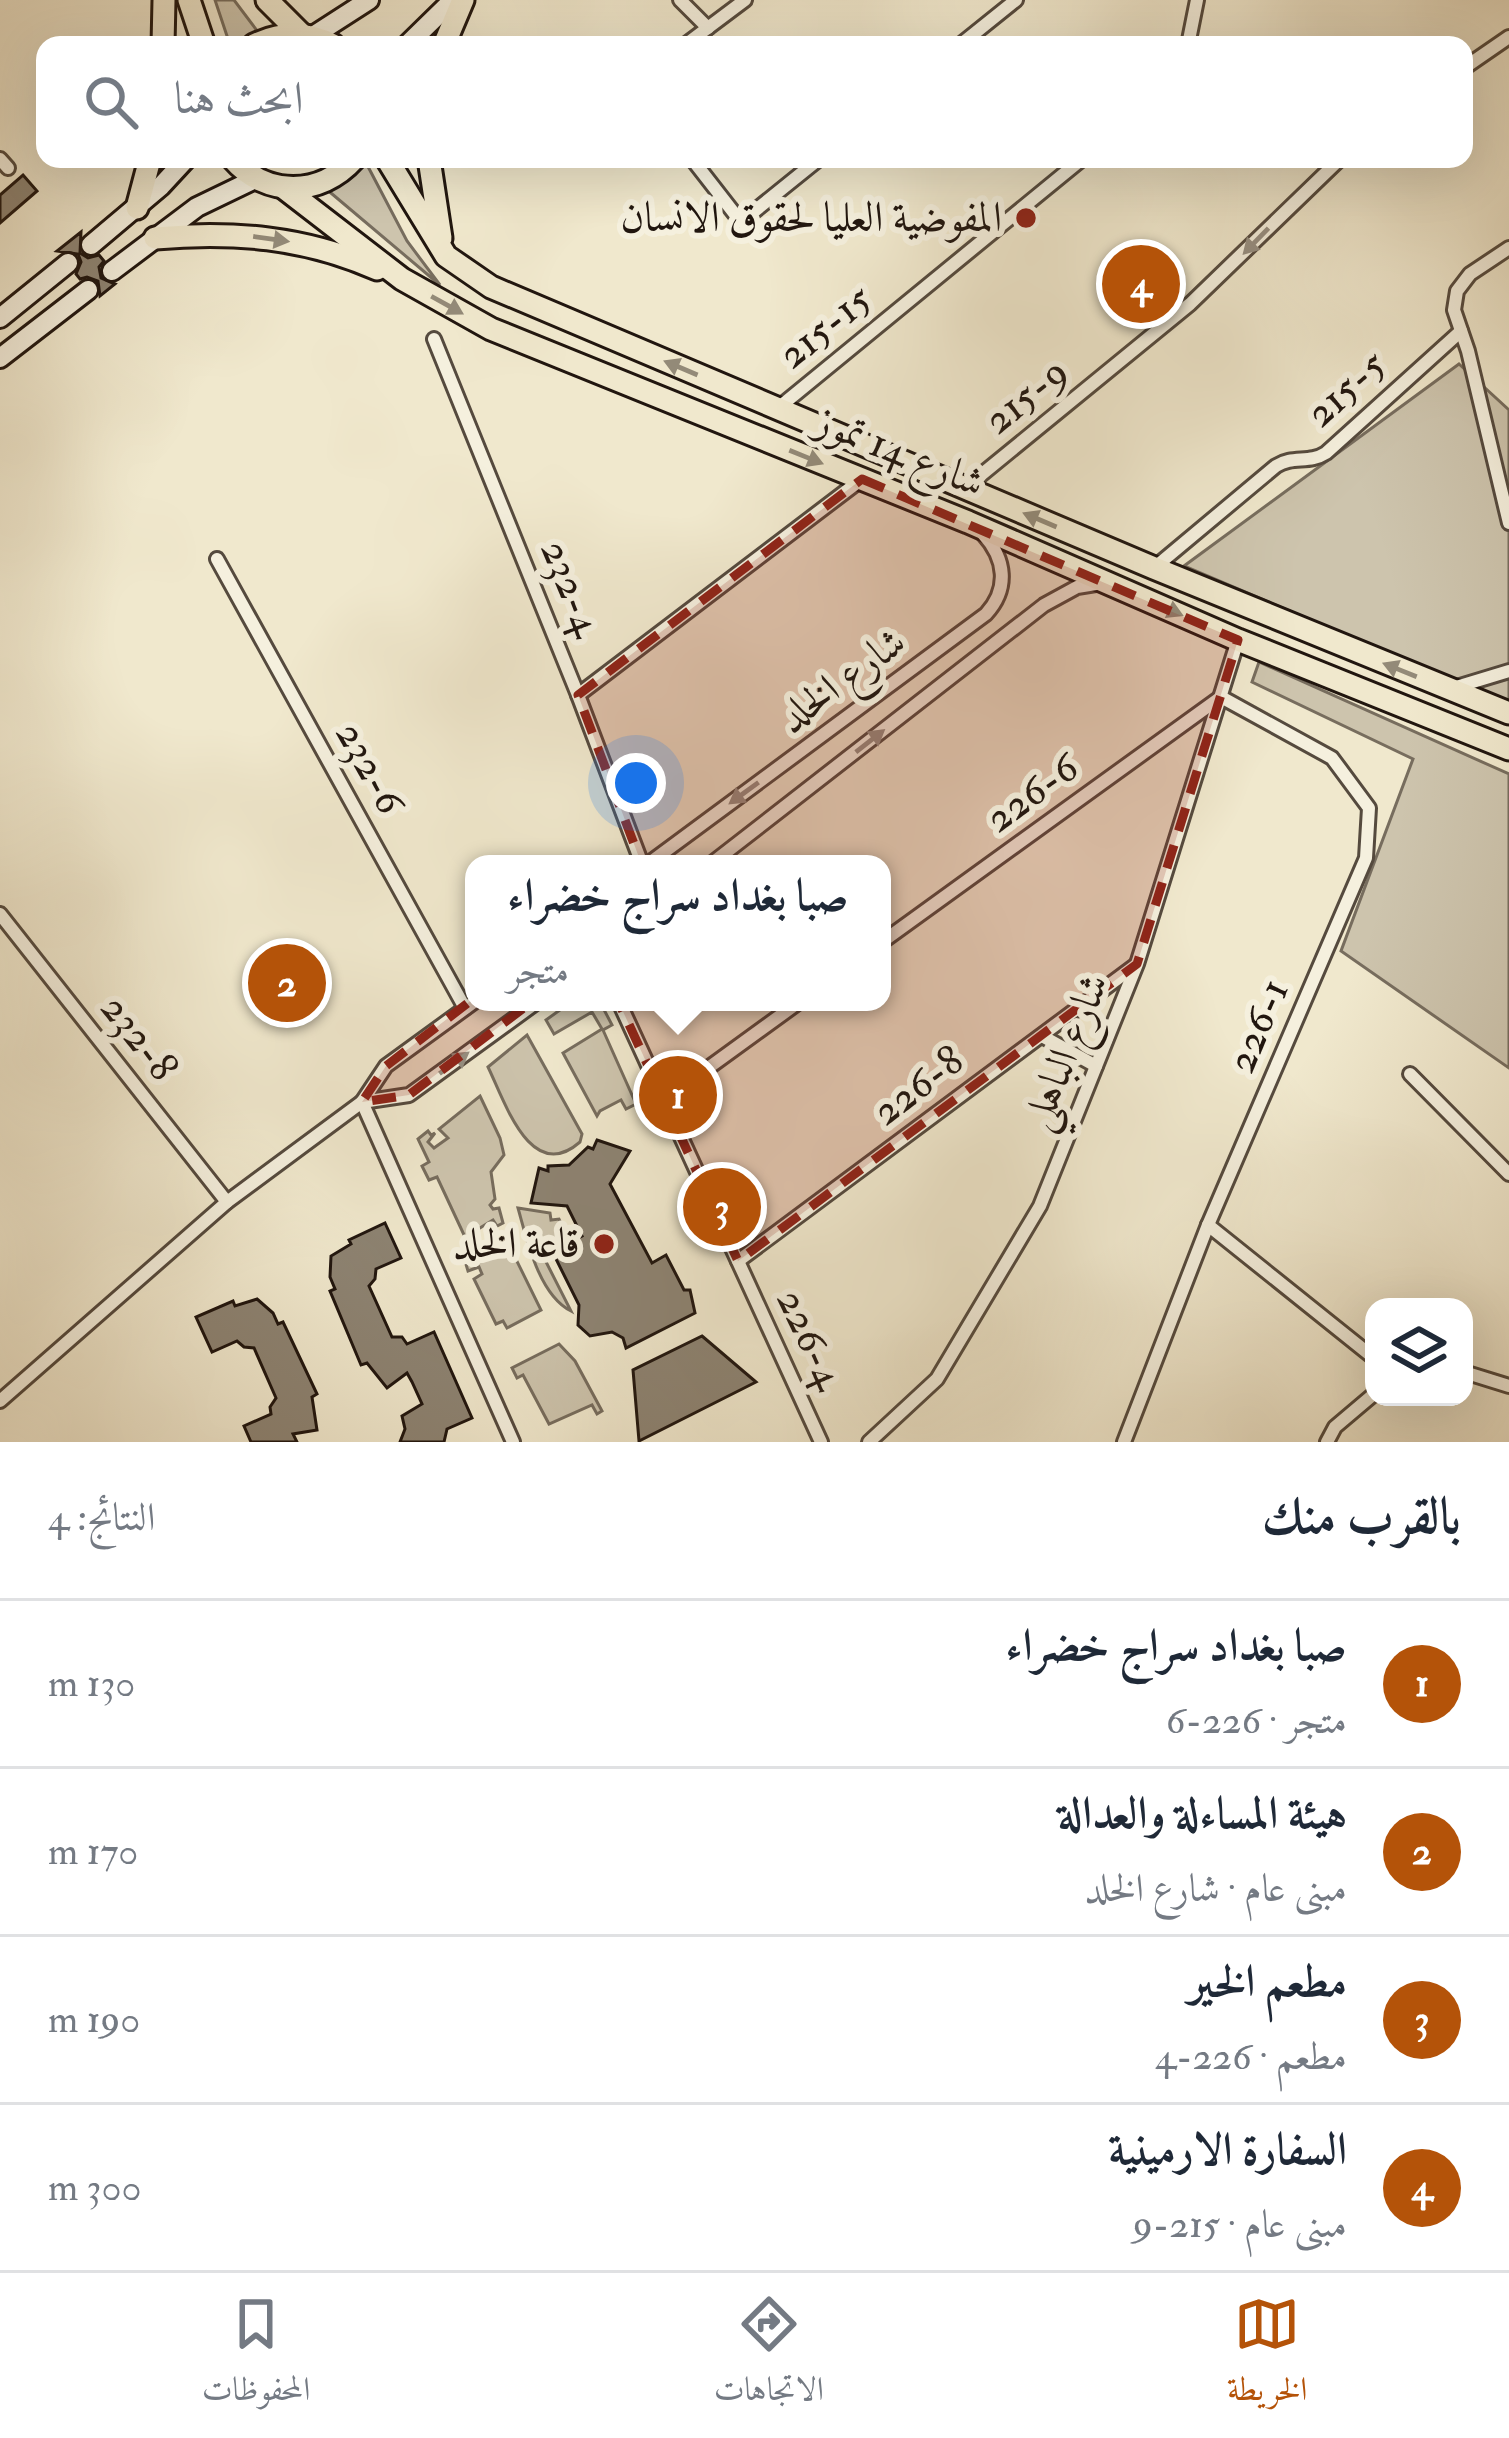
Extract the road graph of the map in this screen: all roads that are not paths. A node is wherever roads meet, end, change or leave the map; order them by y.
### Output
1 (164, 0) edge
2 (189, 0) edge
3 (267, 0) edge
4 (369, 0) edge
5 (453, 0) edge
6 (463, 0) edge
7 (680, 0) edge
8 (745, 0) edge
9 (1016, 0) edge
10 (1197, 0) edge
11 (708, 28) junction
12 (164, 36) edge
13 (201, 36) edge
14 (313, 36) edge
15 (319, 36) edge
16 (416, 36) edge
17 (448, 36) edge
18 (697, 36) edge
19 (971, 36) edge
20 (1190, 36) edge
21 (1509, 37) edge
22 (1473, 62) edge
23 (148, 168) edge
24 (177, 168) edge
25 (243, 168) edge
26 (344, 168) edge
27 (392, 168) edge
28 (430, 168) edge
29 (699, 168) edge
30 (808, 168) edge
31 (1071, 168) edge
32 (1331, 168) edge
33 (255, 178) junction
34 (284, 188) junction
35 (137, 208) junction
36 (155, 238) junction
37 (91, 244) dead end
38 (1509, 248) edge
39 (446, 256) junction
40 (68, 263) dead end
41 (112, 271) dead end
42 (402, 279) junction
43 (88, 290) dead end
44 (0, 317) edge
45 (1461, 331) junction
46 (434, 339) dead end
47 (0, 358) edge
48 (777, 410) junction
49 (862, 479) junction
50 (964, 488) junction
51 (968, 522) junction
52 (1509, 523) edge
53 (217, 559) dead end
54 (1154, 568) junction
55 (1112, 584) junction
56 (1238, 640) junction
57 (1509, 671) edge
58 (1447, 689) junction
59 (578, 694) junction
60 (1221, 697) junction
61 (1509, 713) edge
62 (1509, 749) edge
63 (641, 855) edge
64 (657, 855) edge
65 (723, 855) edge
66 (0, 914) edge
67 (891, 935) edge
68 (1137, 964) junction
69 (465, 996) edge
70 (465, 1009) edge
71 (525, 1011) edge
72 (623, 1011) edge
73 (787, 1011) edge
74 (1042, 1036) junction
75 (1096, 1066) junction
76 (1410, 1074) dead end
77 (664, 1100) junction
78 (362, 1102) junction
79 (1509, 1174) edge
80 (227, 1202) junction
81 (1208, 1225) junction
82 (738, 1261) junction
83 (1365, 1351) edge
84 (1473, 1375) edge
85 (1509, 1386) edge
86 (0, 1401) edge
87 (1365, 1402) edge
88 (513, 1442) edge
89 (821, 1442) edge
90 (869, 1442) edge
91 (1124, 1442) edge
92 (1327, 1442) edge

1 - 12 main road
2 - 13 main road
3 - 14 main road
4 - 15 main road
5 - 16 main road
6 - 17 main road
7 - 11 street
8 - 11 street
9 - 19 street
10 - 20 street
11 - 18 street
21 - 22 street
23 - 35 main road
24 - 35 main road
25 - 33 main road
26 - 34 main road
27 - 39 main road, شارع 14 تموز
28 - 39 main road
29 - 30 street
31 - 48 street, 215-15
32 -> 50 street, 215-9
33 - 34 main road, شارع 14 تموز
33 - 36 main road
34 - 42 main road, شارع 14 تموز
35 - 37 main road
36 - 41 main road
36 -> 42 main road
38 - 45 street
48 -> 39 main road, شارع 14 تموز
40 - 44 main road
42 -> 49 main road, شارع 14 تموز
43 - 47 main road
45 - 52 street
45 - 54 street, 215-5
46 - 59 street, 232-4
48 - 50 main road, شارع 14 تموز
49 - 51 main road, شارع 14 تموز
49 - 59 street
54 -> 50 main road, شارع 14 تموز
51 - 55 main road, شارع 14 تموز
51 -> 64 street, شارع الخلد
53 - 69 street, 232-6
58 -> 54 main road, شارع 14 تموز
55 -> 56 main road, شارع 14 تموز
65 -> 55 street, شارع الخلد
56 - 60 street, شارع الباهلي
56 - 62 main road, شارع 14 تموز
57 - 58 street
58 - 61 main road, شارع 14 تموز
59 - 63 street, 232-4
60 - 67 street, 226-6
60 - 68 street, شارع الباهلي
60 - 81 street, 226-1
66 - 80 street, 232-8
68 - 74 street, 226-8
68 - 75 street, شارع الباهلي
70 - 78 street
78 -> 71 street
72 - 77 street, 226-4
73 - 77 street
74 - 75 street
74 - 82 street, 226-8
75 - 90 street, شارع الباهلي
76 - 79 street
77 - 82 street, 226-4
78 - 80 street
78 - 88 street
80 - 86 street
81 - 83 street
81 - 91 street, 226-1
82 - 89 street, 226-4
84 - 85 street
87 - 92 street

